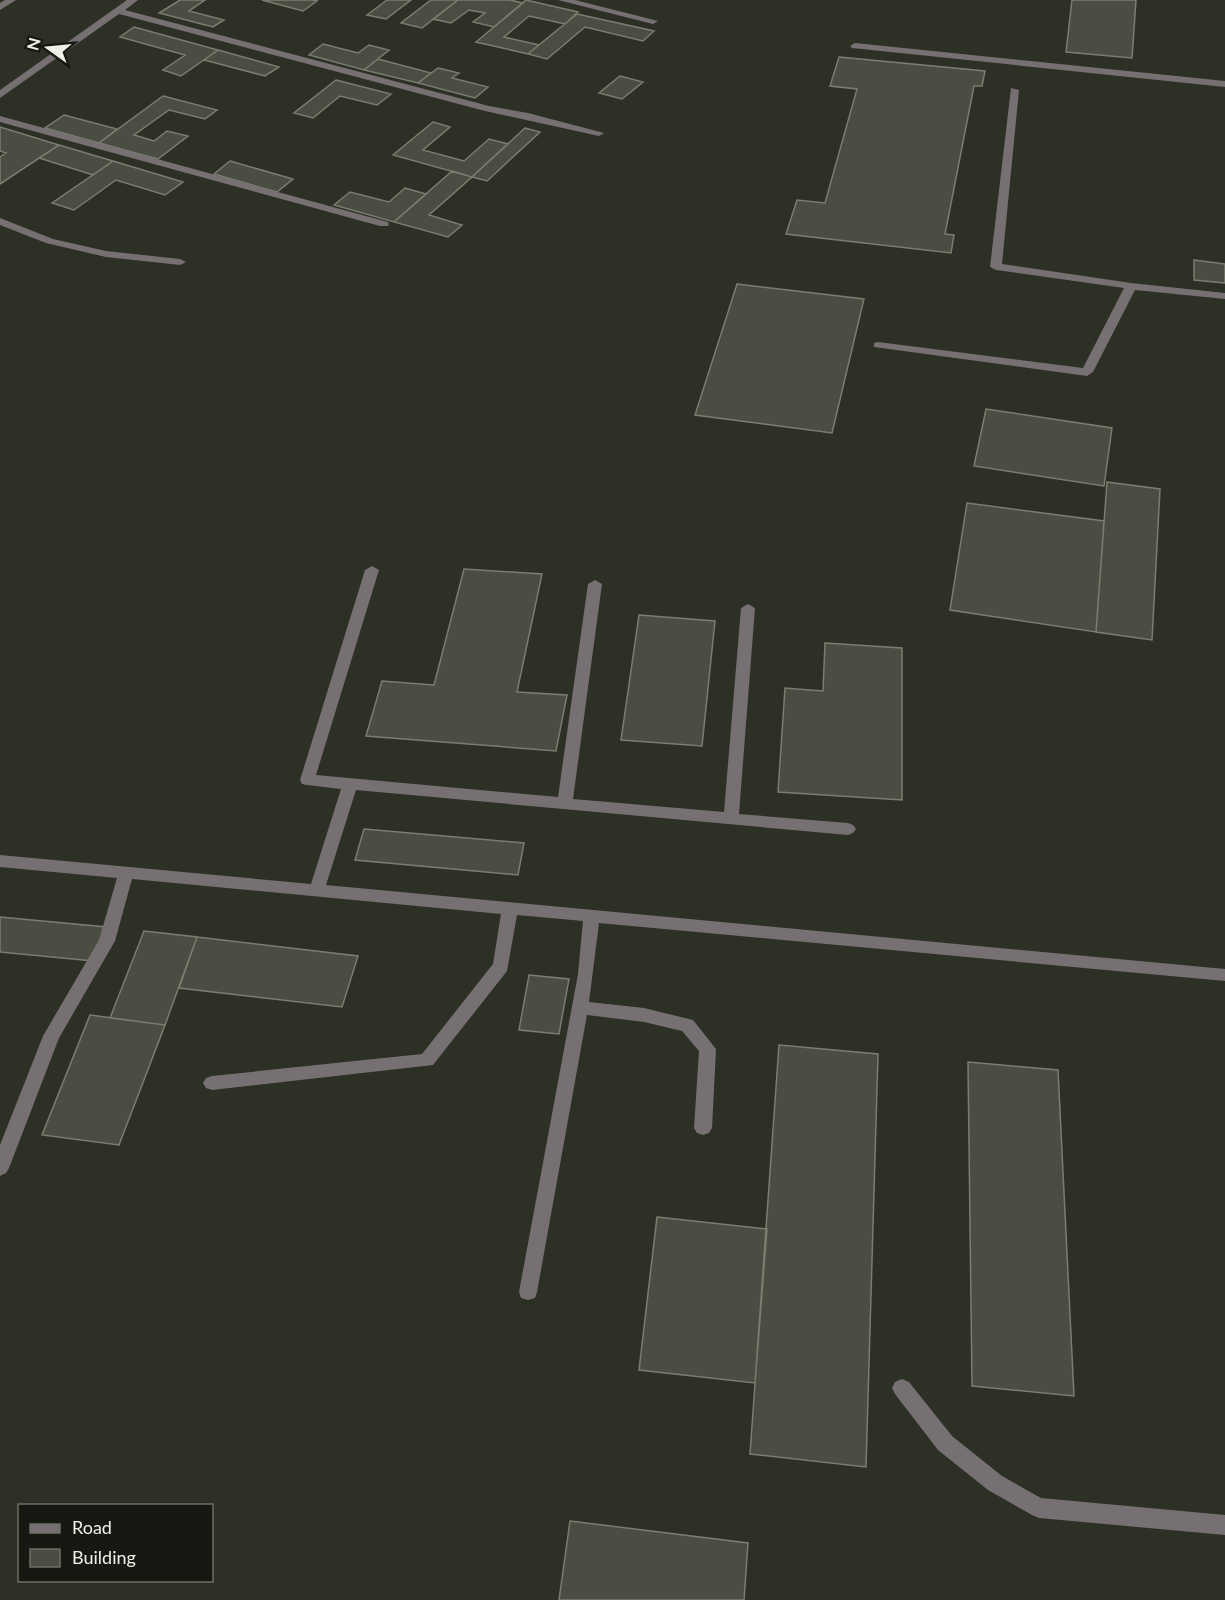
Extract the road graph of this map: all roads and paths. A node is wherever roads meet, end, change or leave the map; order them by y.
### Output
1 (11, 0) edge
2 (133, 0) edge
3 (563, 0) edge
4 (0, 7) edge
5 (117, 11) junction
6 (653, 21) dead end
7 (855, 46) dead end
8 (1225, 84) edge
9 (1014, 90) dead end
10 (0, 94) edge
11 (0, 119) edge
12 (599, 133) dead end
13 (0, 221) edge
14 (384, 224) dead end
15 (180, 262) dead end
16 (1131, 286) junction
17 (1225, 296) edge
18 (878, 345) dead end
19 (372, 570) dead end
20 (595, 584) dead end
21 (748, 608) dead end
22 (350, 784) junction
23 (565, 803) junction
24 (731, 819) junction
25 (848, 829) dead end
26 (0, 861) edge
27 (126, 872) junction
28 (317, 890) junction
29 (510, 908) junction
30 (592, 916) junction
31 (1225, 975) edge
32 (580, 1008) junction
33 (212, 1083) dead end
34 (703, 1128) dead end
35 (0, 1168) edge
36 (528, 1292) dead end
37 (902, 1388) dead end
38 (1225, 1525) edge

1 - 4 street
2 - 5 street
3 - 6 street
5 - 10 street
5 - 12 street
7 - 8 street
9 - 16 street
11 - 14 street
13 - 15 street
16 - 17 street
16 - 18 street
19 - 22 street
20 - 23 street
21 - 24 street
22 - 23 street
22 - 28 street
23 - 24 street
24 - 25 street
26 - 27 street
27 - 28 street
27 - 35 street
28 - 29 street
29 - 30 street
29 - 33 street
30 - 31 street
30 - 32 street
32 - 34 street
32 - 36 street
37 - 38 street

